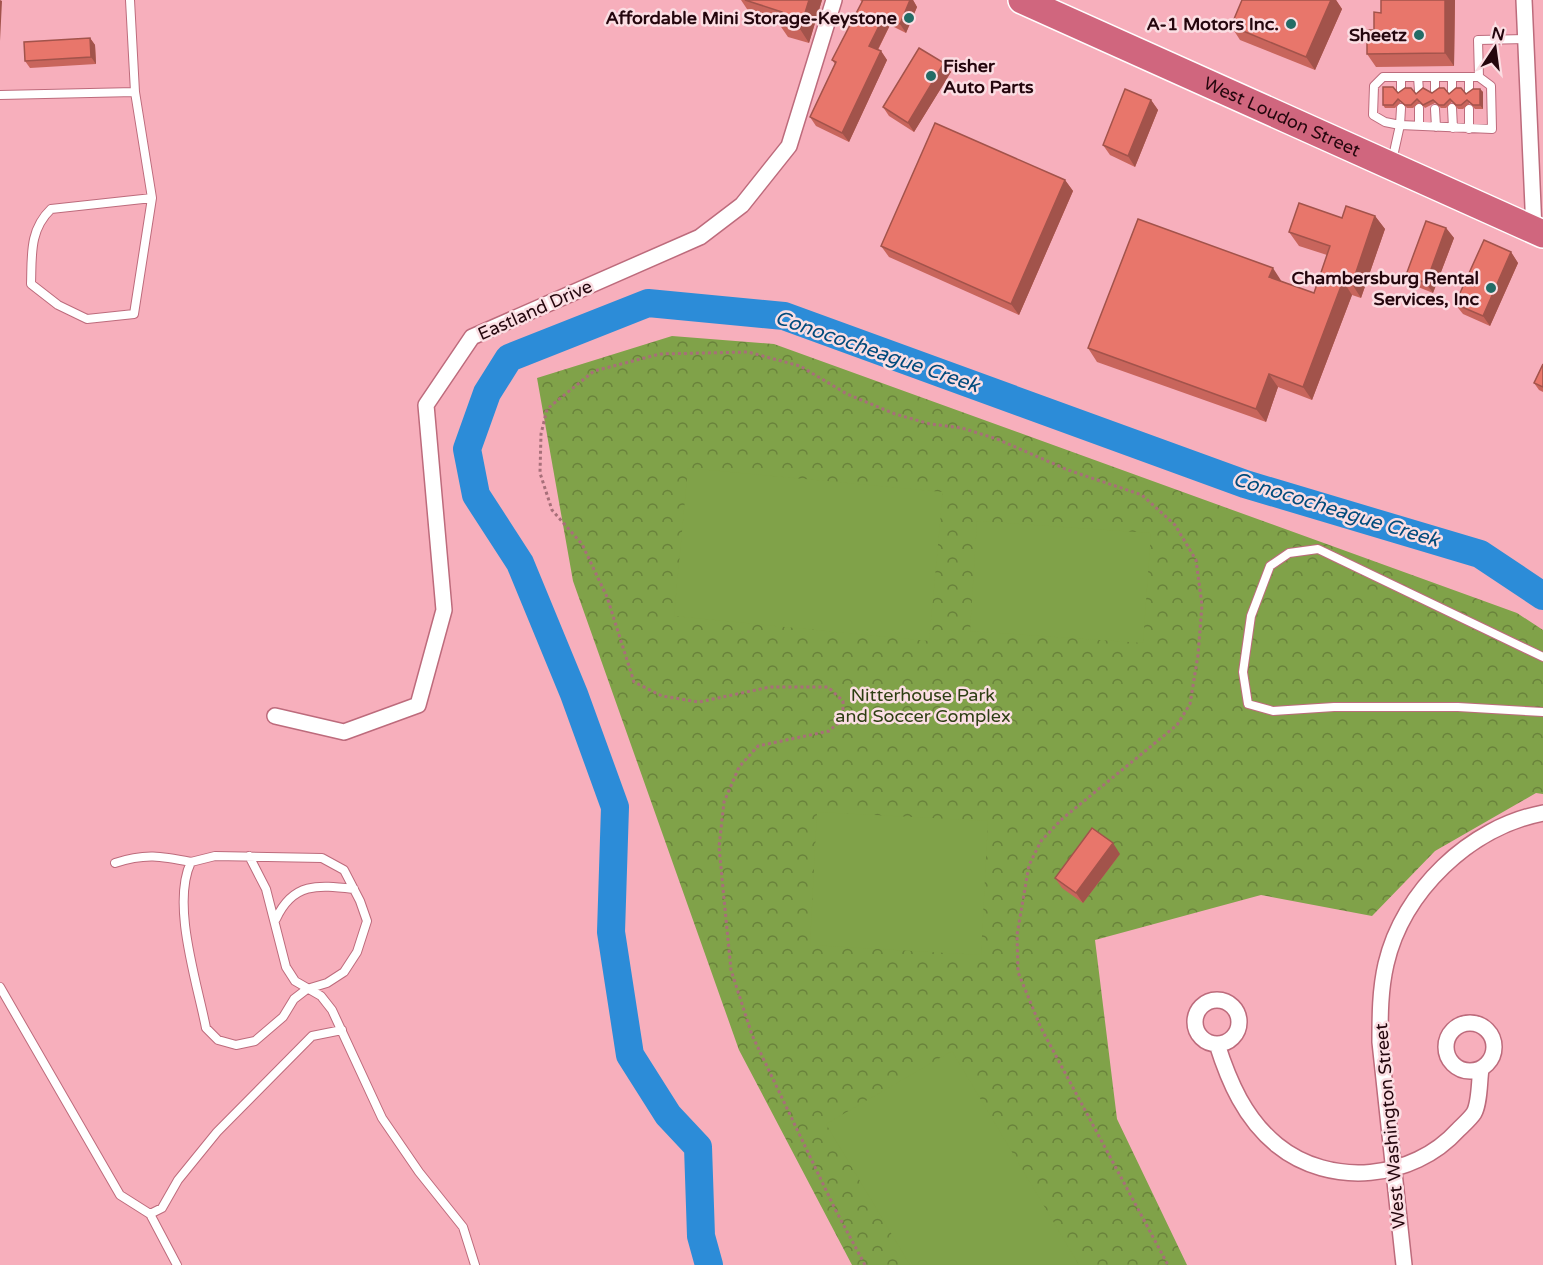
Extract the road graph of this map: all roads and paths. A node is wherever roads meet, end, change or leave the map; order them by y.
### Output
1 (130, 0) edge
2 (834, 0) edge
3 (1022, 0) edge
4 (1524, 0) edge
5 (1527, 39) junction
6 (1543, 45) edge
7 (1401, 77) junction
8 (1419, 77) junction
9 (1435, 77) junction
10 (1452, 77) junction
11 (1469, 77) junction
12 (1479, 77) junction
13 (1401, 91) edge
14 (1419, 91) edge
15 (135, 92) junction
16 (1435, 92) edge
17 (1452, 92) edge
18 (1469, 92) edge
19 (0, 95) edge
20 (1401, 108) edge
21 (1419, 108) edge
22 (1435, 108) edge
23 (1452, 108) edge
24 (1469, 109) edge
25 (1400, 125) junction
26 (1419, 126) junction
27 (1436, 127) junction
28 (1453, 128) junction
29 (1469, 129) junction
30 (1391, 165) junction
31 (152, 198) junction
32 (1538, 232) edge
33 (1543, 657) edge
34 (1543, 712) edge
35 (275, 716) dead end
36 (1543, 813) edge
37 (249, 856) junction
38 (191, 862) junction
39 (115, 863) dead end
40 (354, 889) junction
41 (276, 918) junction
42 (0, 987) edge
43 (307, 989) junction
44 (342, 1030) junction
45 (1217, 1044) dead end
46 (1481, 1069) dead end
47 (1395, 1170) junction
48 (150, 1214) junction
49 (177, 1265) edge
50 (475, 1265) edge
51 (865, 1265) edge
52 (1168, 1265) edge
53 (1404, 1265) edge

1 - 15 lane
2 - 35 street, Eastland Drive
3 - 30 highway, West Loudon Street
4 - 5 street
5 - 6 street
5 - 12 lane
5 - 32 street
7 - 8 lane
7 - 13 lane
7 - 25 lane
8 - 9 lane
8 - 14 lane
9 - 10 lane
9 - 16 lane
10 - 11 lane
10 - 17 lane
11 - 12 lane
11 - 18 lane
12 - 29 lane
15 - 19 lane
15 - 31 lane
20 - 25 lane
21 - 26 lane
22 - 27 lane
23 - 28 lane
24 - 29 lane
25 - 26 lane
25 - 30 lane
26 - 27 lane
27 - 28 lane
28 - 29 lane
30 - 32 highway, West Loudon Street
31 - 31 lane
33 - 34 lane
36 - 47 street, West Washington Street
37 - 38 lane
37 - 40 lane
37 - 41 lane
38 - 39 lane
38 - 43 lane
40 - 41 lane
40 - 43 lane
41 - 43 lane
42 - 48 lane
43 - 44 lane
44 - 48 lane
44 - 50 lane
45 - 47 street
46 - 47 street
47 - 53 street, West Washington Street
48 - 49 lane
51 - 52 path

